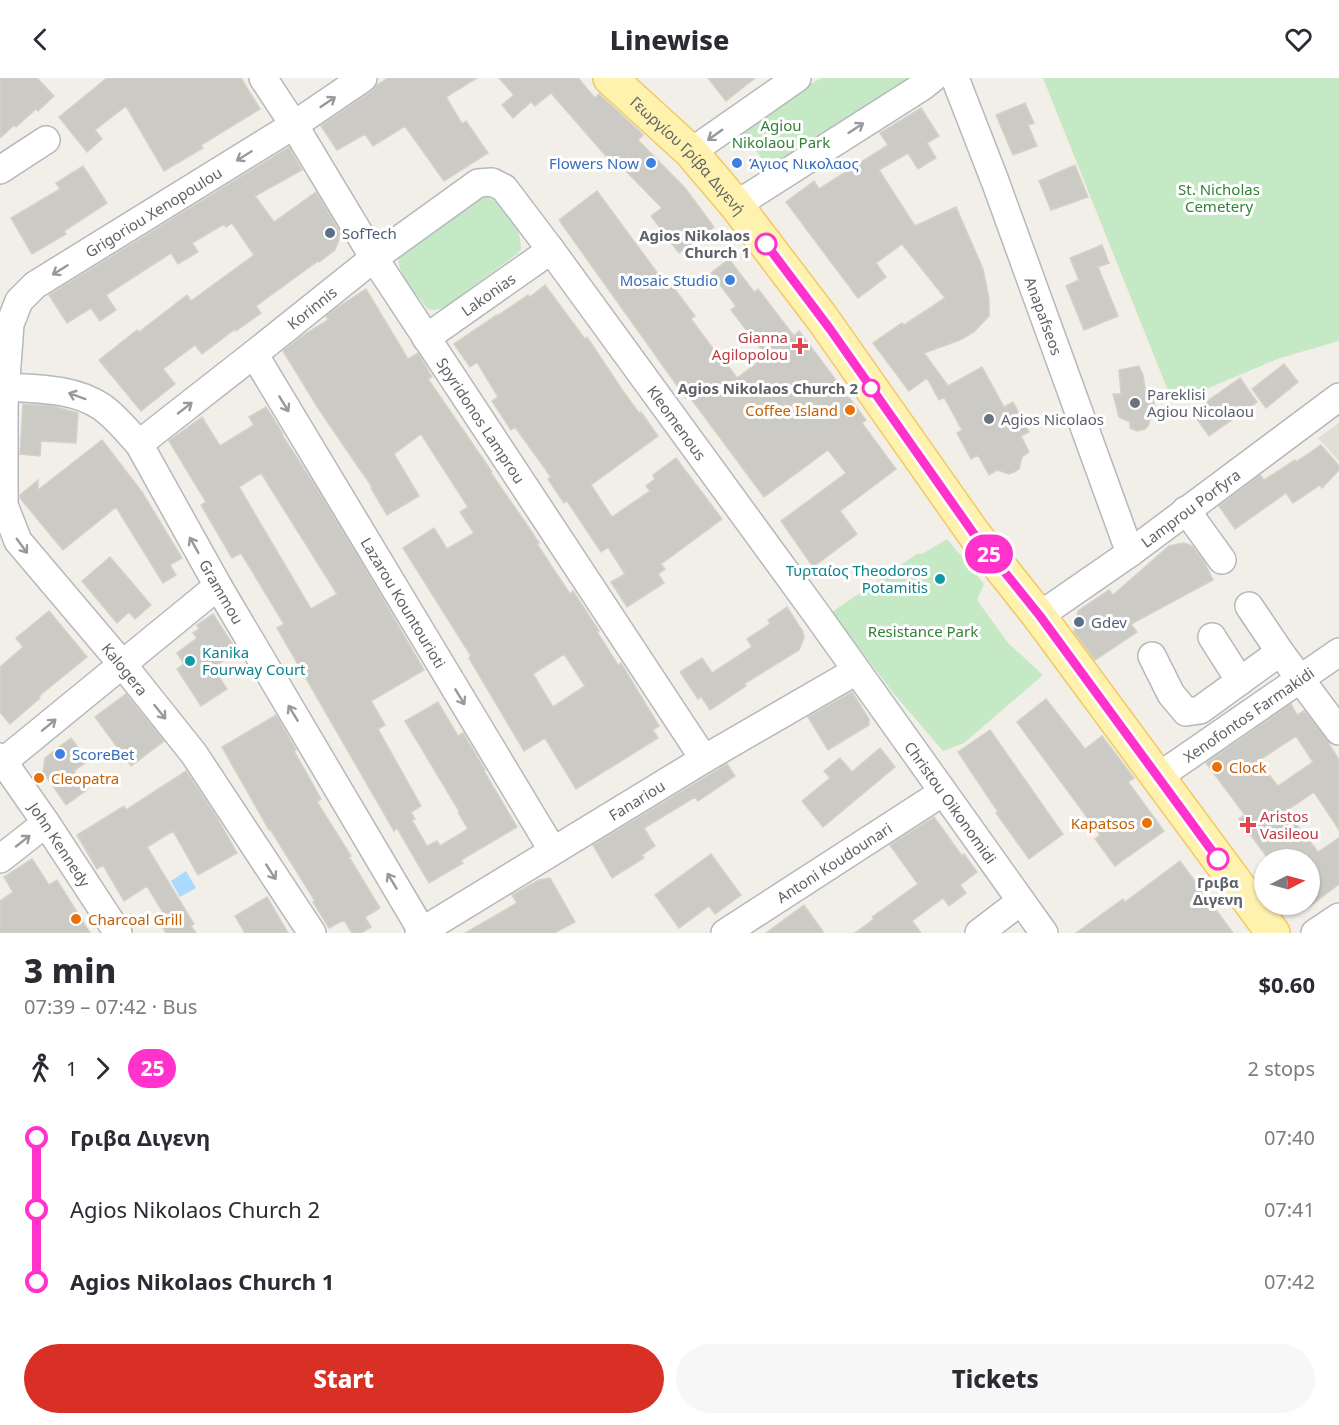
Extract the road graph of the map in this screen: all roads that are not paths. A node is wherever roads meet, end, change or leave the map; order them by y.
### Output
1 (263, 78) edge
2 (363, 78) edge
3 (610, 78) edge
4 (797, 78) edge
5 (933, 78) edge
6 (956, 78) edge
7 (294, 125) junction
8 (46, 140) dead end
9 (691, 152) junction
10 (0, 170) edge
11 (492, 182) joint
12 (736, 205) junction
13 (551, 250) junction
14 (374, 258) junction
15 (426, 338) junction
16 (254, 354) junction
17 (6, 387) junction
18 (1339, 397) edge
19 (138, 444) junction
20 (1186, 510) junction
21 (1130, 553) junction
22 (1222, 560) dead end
23 (218, 586) junction
24 (1249, 606) dead end
25 (1040, 616) junction
26 (1212, 637) dead end
27 (1280, 652) junction
28 (1339, 652) edge
29 (1152, 656) dead end
30 (123, 665) junction
31 (856, 671) junction
32 (1300, 679) junction
33 (1240, 681) junction
34 (1339, 731) edge
35 (2, 759) edge
36 (704, 759) junction
37 (1158, 777) junction
38 (943, 792) junction
39 (46, 823) junction
40 (553, 852) junction
41 (0, 859) edge
42 (1021, 901) junction
43 (1339, 916) edge
44 (420, 932) edge
45 (118, 933) edge
46 (312, 933) edge
47 (725, 933) edge
48 (979, 933) edge
49 (1044, 933) edge
50 (1273, 933) edge
51 (1315, 933) edge

1 - 7 street, Spyridonos Lamprou
7 -> 2 street, Grigoriou Xenopoulou
3 - 9 main road, Γεωργίου Γρίβα Διγενή
4 -> 9 street
12 -> 5 street
6 - 21 street, Anapafseos
7 - 14 street, Spyridonos Lamprou
7 -> 17 street, Grigoriou Xenopoulou
8 - 10 street
9 - 12 main road, Γεωργίου Γρίβα Διγενή
11 - 13 street, Kleomenous
11 - 14 street, Korinnis
12 - 25 main road, Γεωργίου Γρίβα Διγενή
13 - 15 street, Lakonias
13 - 31 street, Kleomenous
14 - 15 street, Spyridonos Lamprou
14 - 16 street, Korinnis
15 - 36 street, Spyridonos Lamprou
19 -> 16 street, Korinnis
16 -> 40 street, Lazarou Kountourioti
19 -> 17 street, Grammou
17 -> 30 street, Kalogera
18 - 20 street, Lamprou Porfyra
23 -> 19 street, Grammou
20 - 21 street, Lamprou Porfyra
20 - 22 street
21 - 25 street, Lamprou Porfyra
23 - 30 street
44 -> 23 street, Grammou
24 - 27 street
25 - 37 main road, Γεωργίου Γρίβα Διγενή
26 - 33 street
27 - 32 street
27 - 33 street
28 - 32 street, Xenofontos Farmakidi
29 - 33 street
35 -> 30 street
30 -> 46 street, Kalogera
31 - 36 street, Fanariou
31 - 38 street, Christou Oikonomidi
32 - 34 street
32 - 37 street, Xenofontos Farmakidi
35 - 39 street, John Kennedy
36 - 40 street, Fanariou
37 - 50 main road, Γεωργίου Γρίβα Διγενή
38 - 42 street, Christou Oikonomidi
38 - 47 street, Antoni Koudounari
41 -> 39 street
39 - 45 street, John Kennedy
40 - 44 street, Fanariou
42 - 48 street
42 - 49 street, Christou Oikonomidi
43 - 51 street

